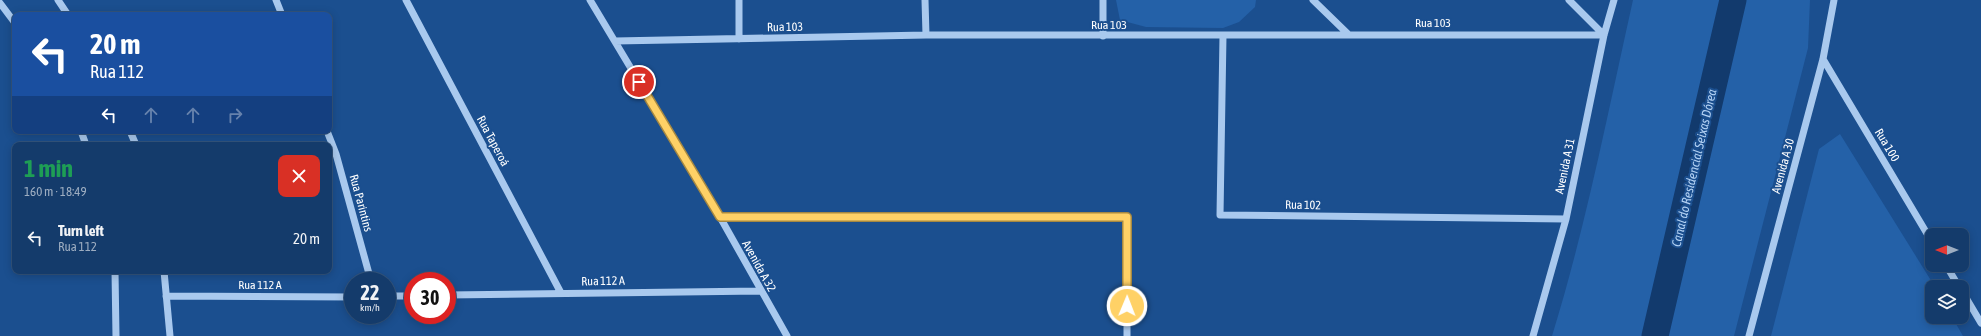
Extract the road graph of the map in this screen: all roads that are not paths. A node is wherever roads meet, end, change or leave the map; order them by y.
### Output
1 (58, 0) edge
2 (276, 0) edge
3 (406, 0) edge
4 (590, 0) edge
5 (739, 0) edge
6 (925, 0) edge
7 (1103, 0) edge
8 (1313, 0) edge
9 (1568, 0) edge
10 (1614, 0) edge
11 (1834, 0) edge
12 (0, 3) edge
13 (66, 12) edge
14 (281, 12) edge
15 (12, 19) edge
16 (1348, 34) junction
17 (926, 35) junction
18 (1604, 35) junction
19 (1103, 36) junction
20 (1223, 36) junction
21 (739, 39) junction
22 (615, 41) junction
23 (1822, 60) junction
24 (332, 144) edge
25 (720, 217) junction
26 (1566, 219) junction
27 (1925, 230) edge
28 (369, 272) edge
29 (115, 274) edge
30 (164, 274) edge
31 (760, 291) junction
32 (561, 293) junction
33 (456, 295) edge
34 (166, 296) junction
35 (344, 297) edge
36 (1969, 303) edge
37 (1981, 323) edge
38 (116, 336) edge
39 (170, 336) edge
40 (788, 336) edge
41 (1126, 336) edge
42 (1533, 336) edge
43 (1749, 336) edge

1 - 13 street
2 - 14 street
3 - 32 street, Rua Taperoá
4 - 22 street, Avenida A 32
5 - 21 street
6 - 17 street
7 - 19 street
8 - 16 street
9 - 18 street
10 - 18 street, Avenida A 31
11 - 23 street, Avenida A 30
12 - 15 street
16 - 18 street, Rua 103
16 - 20 street, Rua 103
17 - 19 street, Rua 103
17 - 21 street, Rua 103
18 - 26 street, Avenida A 31
19 - 20 street, Rua 103
20 - 26 street, Rua 102
21 - 22 street, Rua 103
22 - 25 street, Avenida A 32
23 - 27 street, Rua 100
23 - 43 street, Avenida A 30
24 - 28 street, Rua Parintins
25 - 31 street, Avenida A 32
25 - 41 street
26 - 42 street, Avenida A 31
29 - 38 street
30 - 34 street
31 - 32 street, Rua 112 A
31 - 40 street, Avenida A 32
32 - 33 street, Rua 112 A
34 - 35 street, Rua 112 A
34 - 39 street
36 - 37 street

